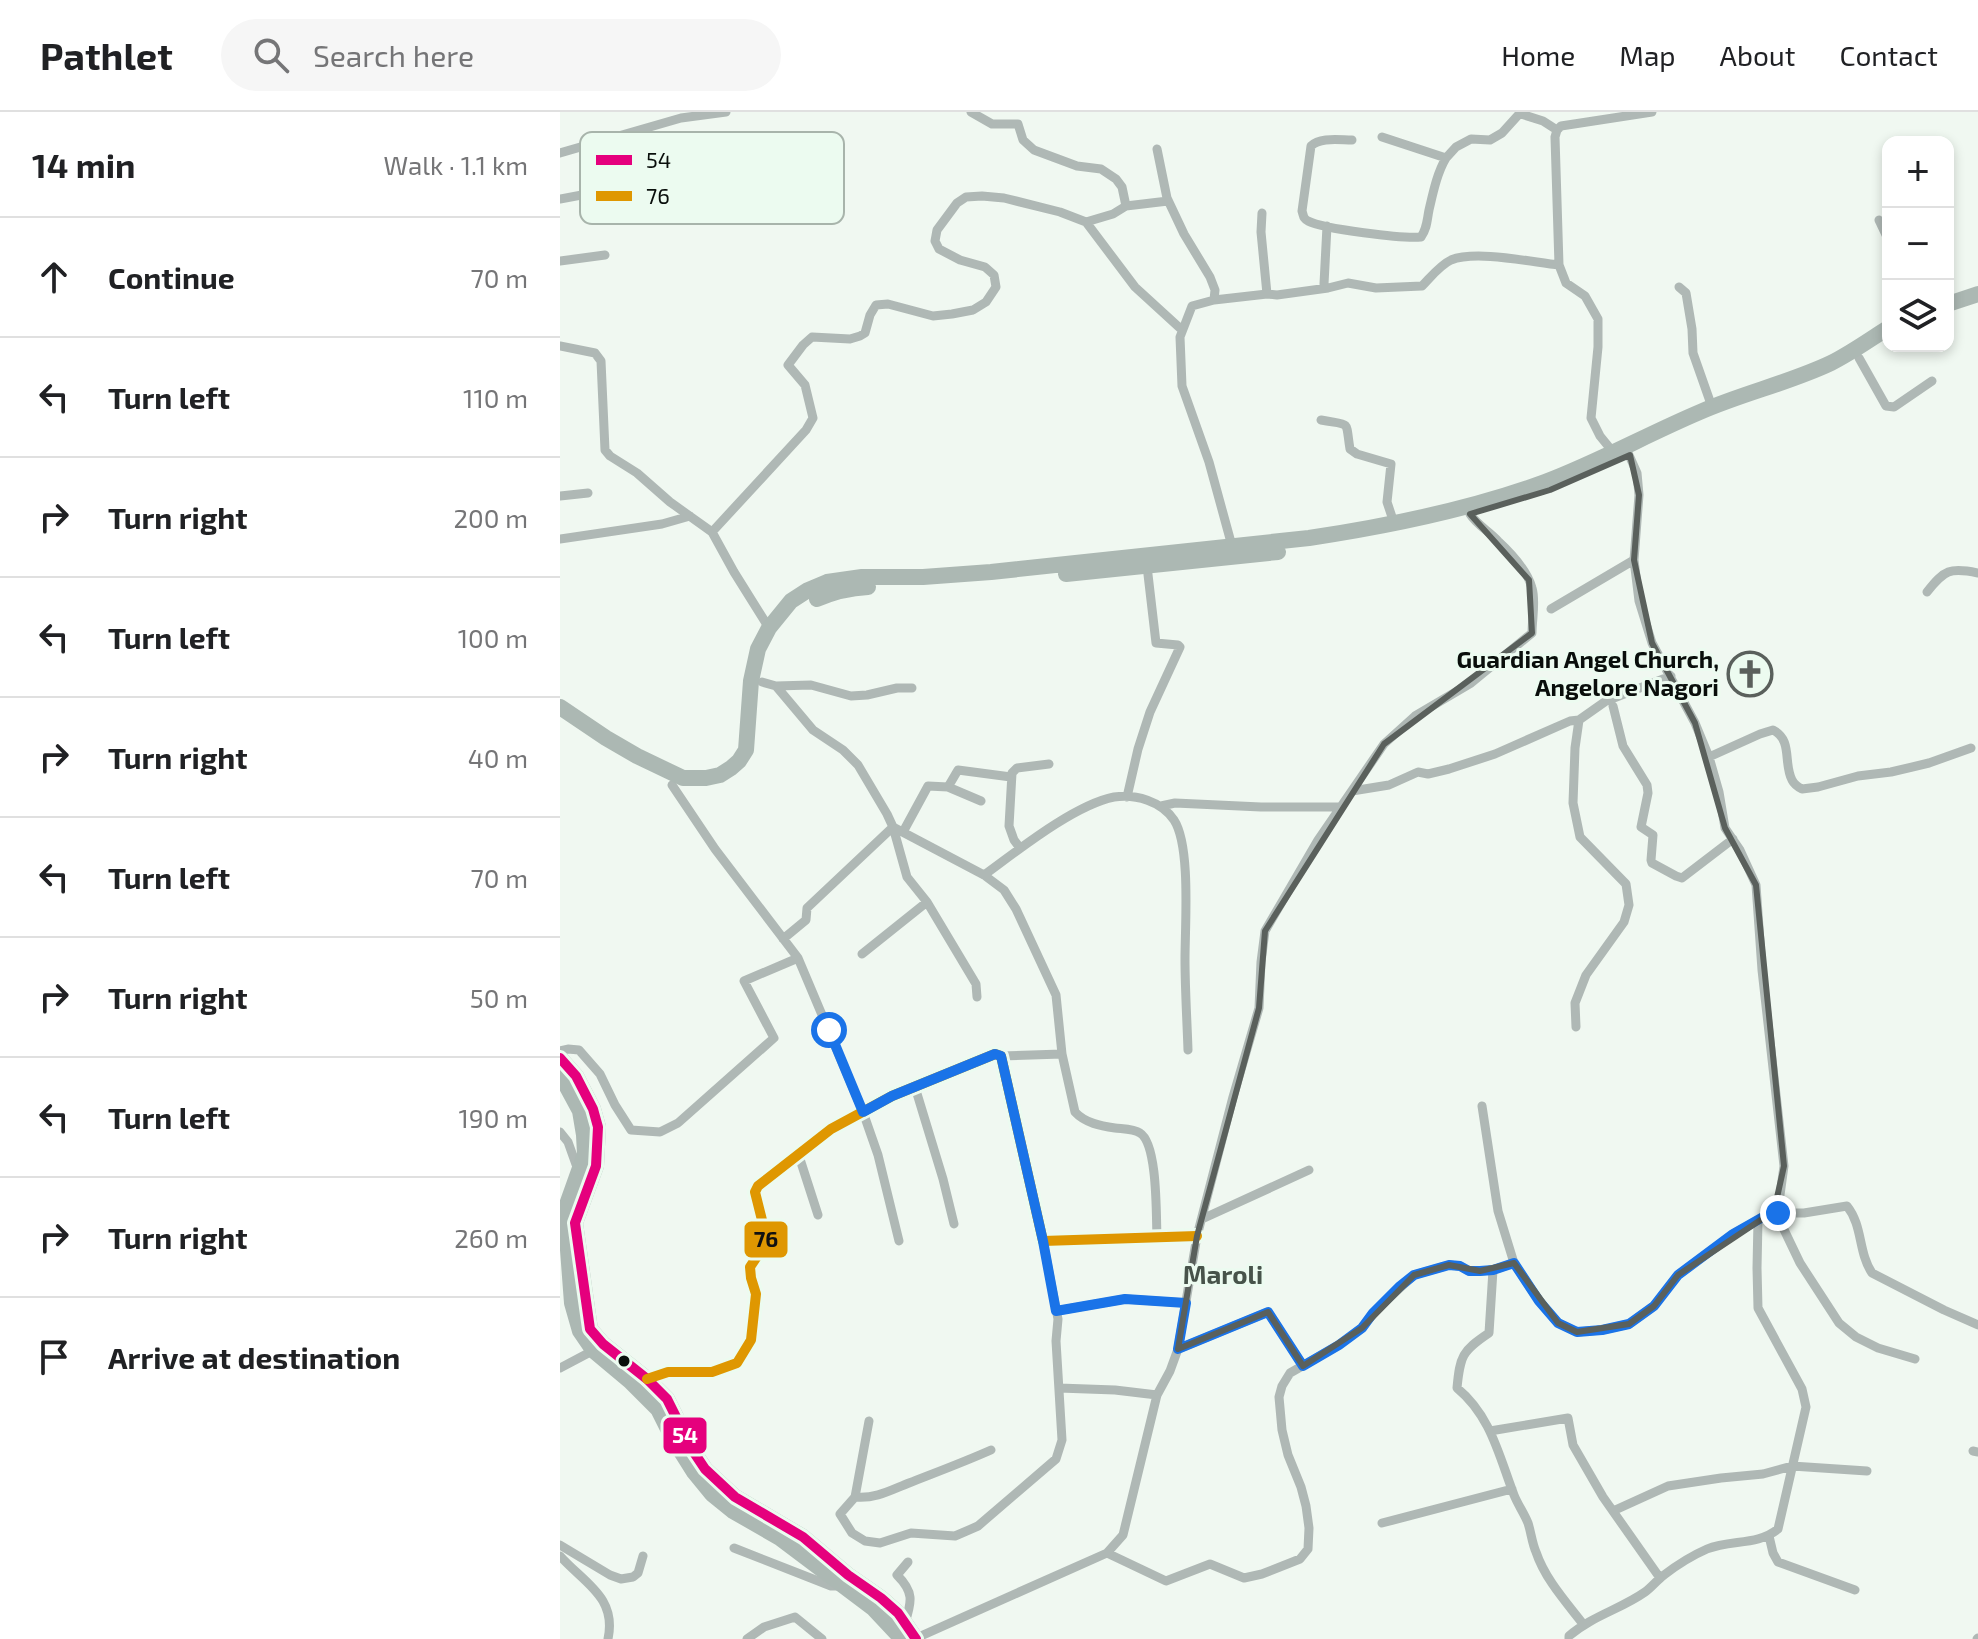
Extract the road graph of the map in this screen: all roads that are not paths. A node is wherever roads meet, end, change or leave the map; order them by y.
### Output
1 (726, 112) edge
2 (971, 112) edge
3 (1652, 112) edge
4 (1521, 113) edge
5 (1557, 130) junction
6 (633, 132) edge
7 (1382, 137) dead end
8 (1352, 140) dead end
9 (580, 147) edge
10 (1157, 149) dead end
11 (560, 153) edge
12 (1446, 158) junction
13 (580, 195) edge
14 (560, 199) edge
15 (1168, 201) junction
16 (1126, 206) junction
17 (1262, 213) dead end
18 (1879, 220) dead end
19 (1086, 222) junction
20 (1327, 226) junction
21 (1882, 226) edge
22 (605, 255) dead end
23 (560, 261) edge
24 (1559, 265) junction
25 (1978, 285) edge
26 (1679, 287) dead end
27 (1325, 288) junction
28 (1954, 292) edge
29 (1267, 294) junction
30 (1978, 294) edge
31 (1214, 300) junction
32 (1954, 302) edge
33 (1182, 330) junction
34 (1882, 332) edge
35 (1882, 343) edge
36 (560, 346) edge
37 (1859, 358) junction
38 (1932, 381) dead end
39 (1712, 407) junction
40 (1321, 420) dead end
41 (1623, 451) junction
42 (588, 493) dead end
43 (560, 496) edge
44 (1470, 514) junction
45 (690, 516) junction
46 (1394, 523) junction
47 (712, 532) junction
48 (560, 539) edge
49 (1232, 546) junction
50 (1634, 560) junction
51 (1147, 566) junction
52 (1978, 573) edge
53 (1927, 592) dead end
54 (1551, 609) dead end
55 (769, 628) junction
56 (1671, 676) junction
57 (769, 684) junction
58 (912, 688) dead end
59 (1613, 706) dead end
60 (560, 707) edge
61 (560, 720) edge
62 (1579, 720) junction
63 (1971, 748) dead end
64 (1709, 757) junction
65 (634, 761) junction
66 (1049, 764) dead end
67 (1011, 777) junction
68 (672, 785) junction
69 (948, 787) junction
70 (1352, 791) junction
71 (1127, 797) junction
72 (981, 801) dead end
73 (1161, 806) junction
74 (1341, 807) junction
75 (893, 827) junction
76 (903, 832) junction
77 (1733, 839) junction
78 (1020, 848) junction
79 (984, 875) junction
80 (927, 902) junction
81 (783, 939) junction
82 (862, 954) dead end
83 (798, 958) junction
84 (977, 997) dead end
85 (1576, 1027) dead end
86 (1188, 1050) dead end
87 (560, 1051) edge
88 (1062, 1054) junction
89 (1001, 1056) junction
90 (560, 1058) edge
91 (560, 1074) edge
92 (915, 1087) junction
93 (1482, 1106) dead end
94 (863, 1112) junction
95 (560, 1132) edge
96 (798, 1153) junction
97 (1309, 1170) dead end
98 (579, 1173) junction
99 (1773, 1213) junction
100 (818, 1215) dead end
101 (1202, 1219) junction
102 (1758, 1220) junction
103 (954, 1224) dead end
104 (1197, 1236) junction
105 (1157, 1238) junction
106 (899, 1241) dead end
107 (1043, 1241) junction
108 (1514, 1263) junction
109 (1493, 1270) junction
110 (1186, 1303) junction
111 (1056, 1311) junction
112 (1978, 1325) edge
113 (598, 1347) junction
114 (1178, 1349) junction
115 (1915, 1359) dead end
116 (1303, 1366) junction
117 (560, 1368) edge
118 (647, 1379) junction
119 (1059, 1388) junction
120 (1157, 1395) junction
121 (869, 1421) dead end
122 (1490, 1431) junction
123 (991, 1450) dead end
124 (1792, 1466) junction
125 (1867, 1471) dead end
126 (1512, 1489) junction
127 (855, 1497) junction
128 (1613, 1511) junction
129 (1382, 1523) dead end
130 (1769, 1536) junction
131 (560, 1545) edge
132 (734, 1548) dead end
133 (1107, 1553) junction
134 (560, 1556) edge
135 (643, 1556) dead end
136 (908, 1562) dead end
137 (1660, 1578) junction
138 (844, 1586) junction
139 (1855, 1590) dead end
140 (1583, 1624) junction
141 (910, 1635) edge
142 (608, 1639) edge
143 (747, 1639) edge
144 (822, 1639) edge
145 (1569, 1639) edge

1 - 6 street
2 - 16 street
3 - 5 street
4 - 5 street
4 - 12 street
5 - 24 street
7 - 12 street
8 - 20 street
9 - 11 street
10 - 15 street
12 - 20 street
13 - 14 street
15 - 16 street
15 - 31 street
16 - 19 street
17 - 29 street
18 - 21 street
19 - 33 street
19 - 47 street
20 - 27 street
22 - 23 street
24 - 27 street
24 - 41 street
25 - 28 highway
26 - 39 street
27 - 29 street
29 - 31 street
30 - 32 highway
31 - 33 street
33 - 49 street
34 - 39 highway
35 - 37 highway
36 - 45 street
37 - 38 street
37 - 41 highway
39 - 41 highway
40 - 46 street
41 - 44 highway
41 - 46 highway
41 - 50 street
42 - 43 street
44 - 51 highway
44 - 70 street
45 - 47 street
45 - 48 street
46 - 49 highway
47 - 55 street
49 - 55 highway
50 - 54 street
50 - 56 street
51 - 57 highway
51 - 71 street
52 - 53 street
55 - 65 highway
56 - 62 street
56 - 64 street
57 - 58 street
57 - 68 highway
57 - 75 street
59 - 77 street
60 - 65 highway
61 - 65 highway
62 - 70 street
62 - 85 street
63 - 64 street
64 - 77 street
65 - 68 highway
66 - 67 street
67 - 69 street
67 - 78 street
68 - 81 street
69 - 72 street
69 - 76 street
70 - 74 street
71 - 73 street
71 - 78 street
73 - 74 street
73 - 86 street
74 - 101 street
75 - 76 street
75 - 80 street
75 - 81 street
76 - 79 street
77 - 99 street
78 - 79 street
79 - 88 street
80 - 82 street
80 - 84 street
81 - 83 street
83 - 87 street
83 - 94 street
88 - 89 street
88 - 105 street
89 - 92 street
89 - 107 street
90 - 113 highway
91 - 98 highway
92 - 94 street
92 - 103 street
93 - 108 street
94 - 96 street
94 - 106 street
95 - 98 street
96 - 100 street
96 - 118 street
97 - 101 street
98 - 113 highway
99 - 102 street
99 - 112 street
99 - 115 street
101 - 104 street
102 - 108 street
102 - 124 street
104 - 105 street
104 - 110 street
105 - 107 street
107 - 111 street
108 - 109 street
109 - 116 street
109 - 122 street
110 - 111 street
110 - 114 street
111 - 119 street
113 - 117 street
113 - 118 highway
113 - 138 highway
114 - 116 street
114 - 120 street
116 - 133 street
118 - 141 highway
119 - 120 street
119 - 127 street
120 - 133 street
121 - 127 street
122 - 126 street
122 - 128 street
123 - 127 street
124 - 125 street
124 - 128 street
124 - 130 street
126 - 129 street
126 - 140 street
128 - 137 street
130 - 137 street
130 - 139 street
131 - 135 street
132 - 138 street
133 - 141 street
134 - 142 street
136 - 141 street
137 - 140 street
138 - 141 highway
140 - 145 street
143 - 144 street

